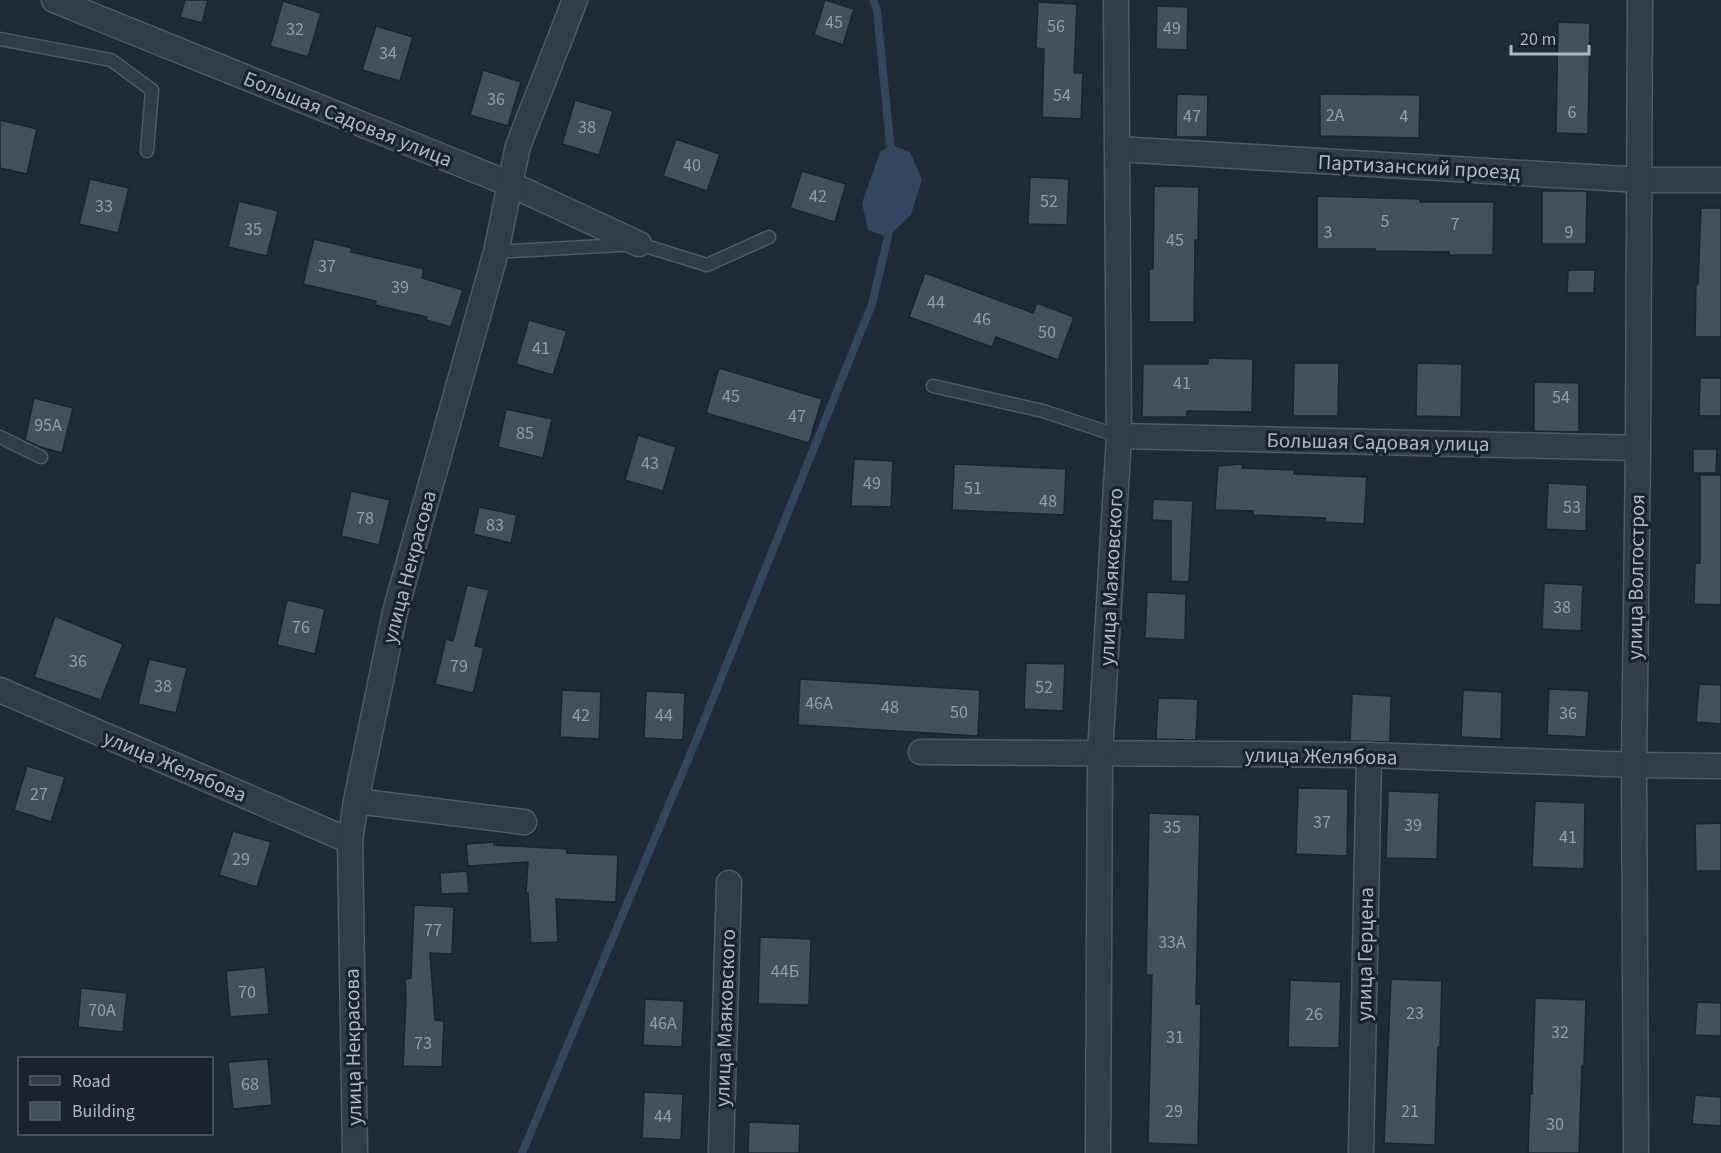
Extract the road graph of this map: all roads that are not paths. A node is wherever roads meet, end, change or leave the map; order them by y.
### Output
1 (54, 0) edge
2 (575, 0) edge
3 (1116, 0) edge
4 (1640, 0) edge
5 (0, 39) edge
6 (1118, 149) junction
7 (147, 151) dead end
8 (1640, 180) junction
9 (1721, 180) edge
10 (510, 184) junction
11 (769, 237) dead end
12 (639, 244) junction
13 (496, 252) junction
14 (933, 386) dead end
15 (1119, 436) junction
16 (0, 437) edge
17 (1638, 448) junction
18 (41, 457) dead end
19 (0, 690) edge
20 (921, 752) dead end
21 (1100, 753) junction
22 (1369, 755) junction
23 (1634, 765) junction
24 (1721, 766) edge
25 (356, 801) junction
26 (524, 822) dead end
27 (350, 842) junction
28 (729, 883) dead end
29 (355, 1153) edge
30 (721, 1153) edge
31 (1098, 1153) edge
32 (1361, 1153) edge
33 (1636, 1153) edge

1 - 10 street, Большая Садовая улица
2 - 10 street, улица Некрасова
3 - 6 street, улица Маяковского
4 - 8 street, улица Волгостроя
5 - 7 lane
6 - 8 street, Партизанский проезд
6 - 15 street, улица Маяковского
8 - 9 street, Партизанский проезд
8 - 17 street, улица Волгостроя
10 - 12 street, Большая Садовая улица
10 - 13 street, улица Некрасова
11 - 12 lane
12 - 13 lane
13 - 25 street, улица Некрасова
14 - 15 lane
15 - 17 street, Большая Садовая улица
15 - 21 street, улица Маяковского
16 - 18 lane
17 - 23 street, улица Волгостроя
19 - 27 street, улица Желябова
20 - 21 street, улица Желябова
21 - 22 street, улица Желябова
21 - 31 street, улица Маяковского
22 - 23 street, улица Желябова
22 - 32 street, улица Герцена
23 - 24 street, улица Желябова
23 - 33 street, улица Волгостроя
25 - 26 street
25 - 27 street, улица Некрасова
27 - 29 street, улица Некрасова
28 - 30 street, улица Маяковского

